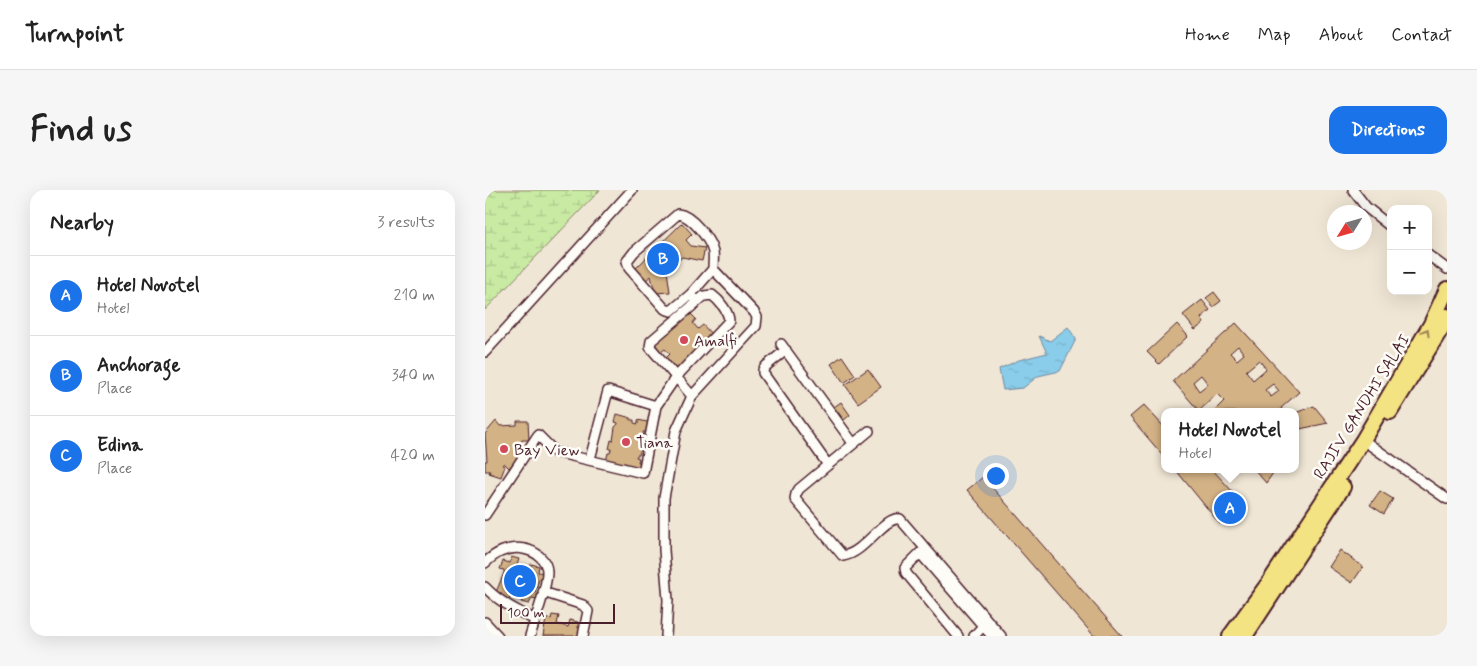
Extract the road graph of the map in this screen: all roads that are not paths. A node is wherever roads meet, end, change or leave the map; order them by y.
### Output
1 (632, 190) edge
2 (1353, 190) edge
3 (1387, 224) edge
4 (1432, 258) edge
5 (713, 269) junction
6 (1447, 269) edge
7 (1447, 289) edge
8 (694, 298) junction
9 (1447, 316) edge
10 (485, 352) edge
11 (676, 378) junction
12 (692, 396) junction
13 (656, 406) junction
14 (869, 431) dead end
15 (853, 443) junction
16 (1366, 443) junction
17 (590, 459) junction
18 (828, 465) junction
19 (1447, 499) edge
20 (485, 515) edge
21 (485, 563) edge
22 (485, 587) edge
23 (543, 592) junction
24 (535, 620) junction
25 (485, 622) edge
26 (983, 626) junction
27 (498, 636) edge
28 (530, 636) edge
29 (583, 636) edge
30 (665, 636) edge
31 (958, 636) edge
32 (974, 636) edge
33 (992, 636) edge
34 (1001, 636) edge
35 (1230, 636) edge
36 (1245, 636) edge

1 - 10 street
2 - 3 street
4 - 6 street
5 - 8 street
5 - 8 street
5 - 12 street
16 -> 7 main road, RAJIV GANDHI SALAI
8 - 11 street
8 - 11 street
9 - 16 main road, RAJIV GANDHI SALAI
11 - 12 street
11 - 13 street
12 - 30 street
13 - 17 street
13 - 17 street
14 - 15 street
15 - 18 street
15 - 18 street
16 - 19 street
16 - 35 main road, RAJIV GANDHI SALAI
16 - 36 main road, RAJIV GANDHI SALAI
17 - 20 street
18 - 34 street
21 - 23 street
22 - 24 street
23 - 24 street
23 - 29 street
24 - 28 street
25 - 27 street
26 - 31 street
26 - 32 street
26 - 33 street

